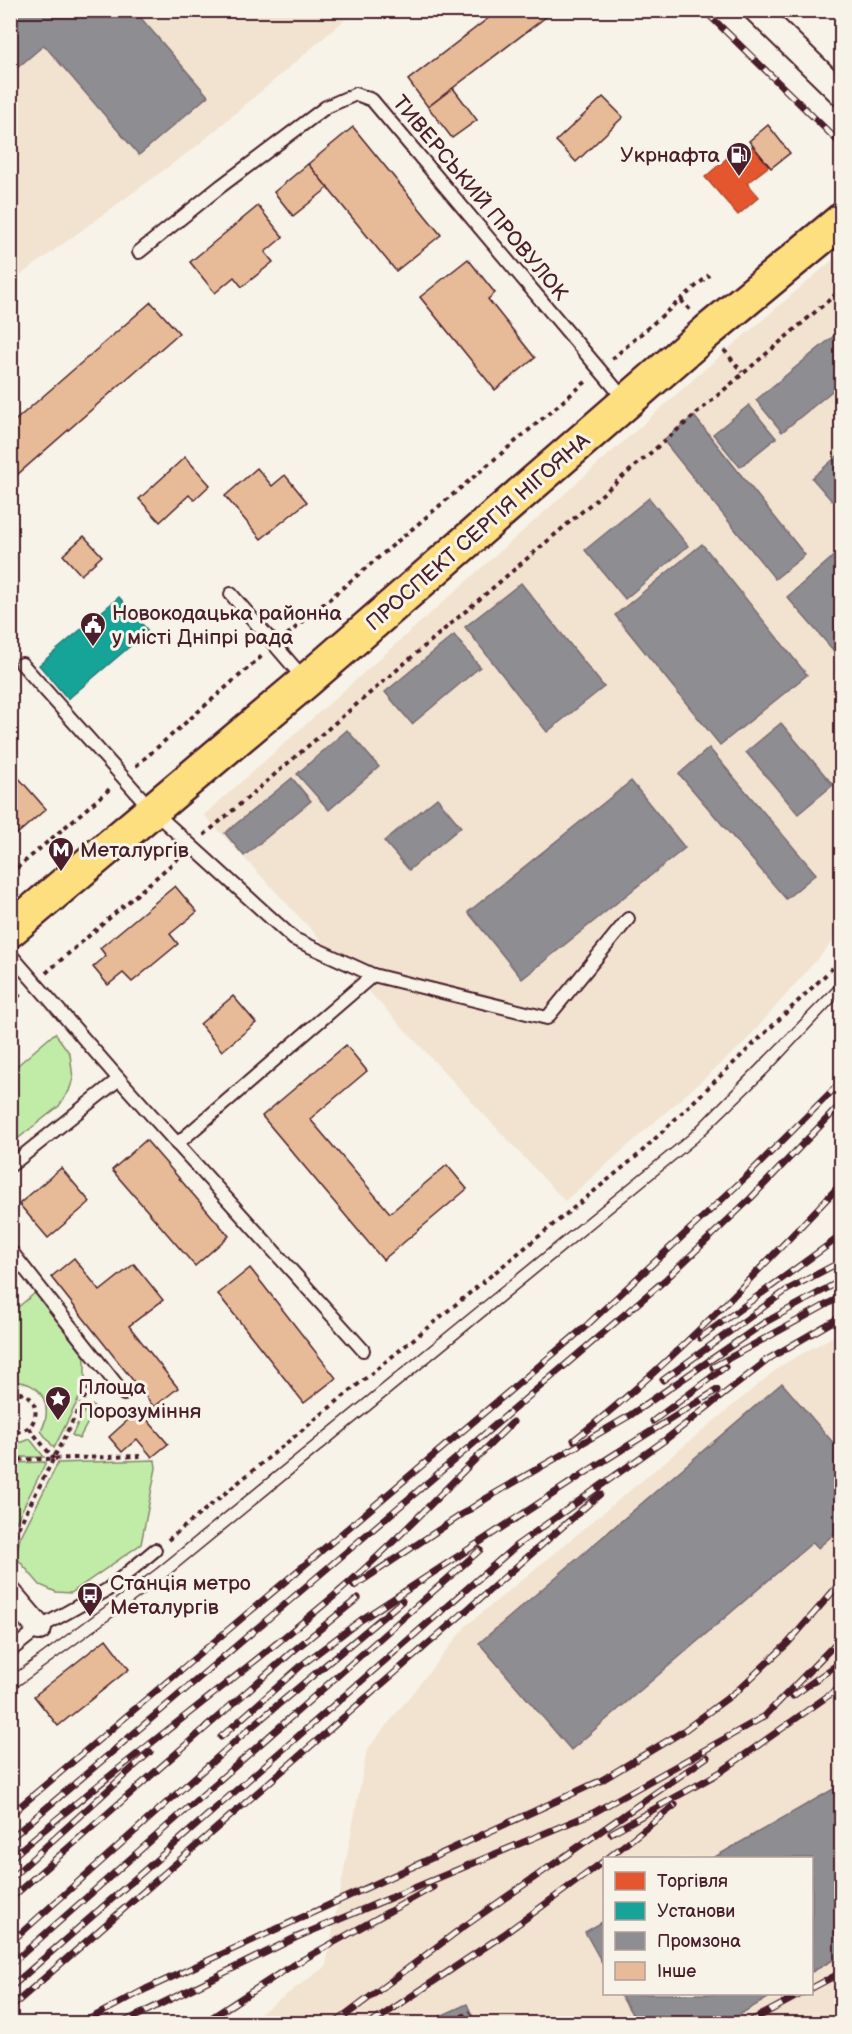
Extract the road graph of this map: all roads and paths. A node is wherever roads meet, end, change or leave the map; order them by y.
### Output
1 (756, 10) edge
2 (842, 94) edge
3 (842, 199) edge
4 (842, 220) edge
5 (806, 247) junction
6 (139, 252) dead end
7 (709, 275) dead end
8 (842, 289) edge
9 (600, 370) junction
10 (627, 402) junction
11 (231, 594) dead end
12 (275, 645) junction
13 (22, 664) dead end
14 (306, 681) junction
15 (123, 778) junction
16 (153, 812) junction
17 (192, 846) junction
18 (10, 874) edge
19 (628, 920) dead end
20 (10, 930) edge
21 (10, 954) edge
22 (842, 959) edge
23 (373, 975) junction
24 (35, 982) junction
25 (10, 1003) edge
26 (118, 1079) junction
27 (177, 1144) junction
28 (10, 1166) edge
29 (10, 1250) edge
30 (10, 1300) edge
31 (10, 1306) edge
32 (363, 1350) dead end
33 (101, 1365) junction
34 (10, 1393) edge
35 (124, 1394) dead end
36 (29, 1428) junction
37 (10, 1431) edge
38 (142, 1456) dead end
39 (54, 1459) junction
40 (10, 1460) edge
41 (10, 1544) edge
42 (155, 1551) joint
43 (10, 1594) edge
44 (39, 1628) junction
45 (10, 1651) edge
46 (470, 2012) dead end
47 (445, 2024) edge

1 - 2 street
3 - 5 highway, ПРОСПЕКТ СЕРГІЯ НІГОЯНА
4 - 5 highway, ПРОСПЕКТ СЕРГІЯ НІГОЯНА
5 - 10 highway, ПРОСПЕКТ СЕРГІЯ НІГОЯНА
6 - 9 lane, ТИВЕРСЬКИЙ ПРОВУЛОК
7 - 9 path
8 - 17 path
9 - 10 lane, ТИВЕРСЬКИЙ ПРОВУЛОК
9 - 12 path
10 - 14 highway, ПРОСПЕКТ СЕРГІЯ НІГОЯНА
11 - 12 lane
12 - 14 lane
12 - 15 path
13 - 15 lane
14 - 16 highway, ПРОСПЕКТ СЕРГІЯ НІГОЯНА
15 - 16 lane
15 - 18 path
16 - 17 lane
16 - 20 highway, ПРОСПЕКТ СЕРГІЯ НІГОЯНА
17 - 23 lane
17 - 24 path
19 - 23 lane
21 - 24 lane
22 - 42 path
23 - 27 lane
24 - 25 path
24 - 26 lane
26 - 27 lane
26 - 28 lane
27 - 32 lane
29 - 33 lane
30 - 31 path
33 - 35 lane
33 - 39 path
34 - 36 path
36 - 37 path
36 - 39 path
38 - 39 path
39 - 40 path
39 - 41 path
42 - 44 lane
43 - 44 street
44 - 45 lane
46 - 47 path

